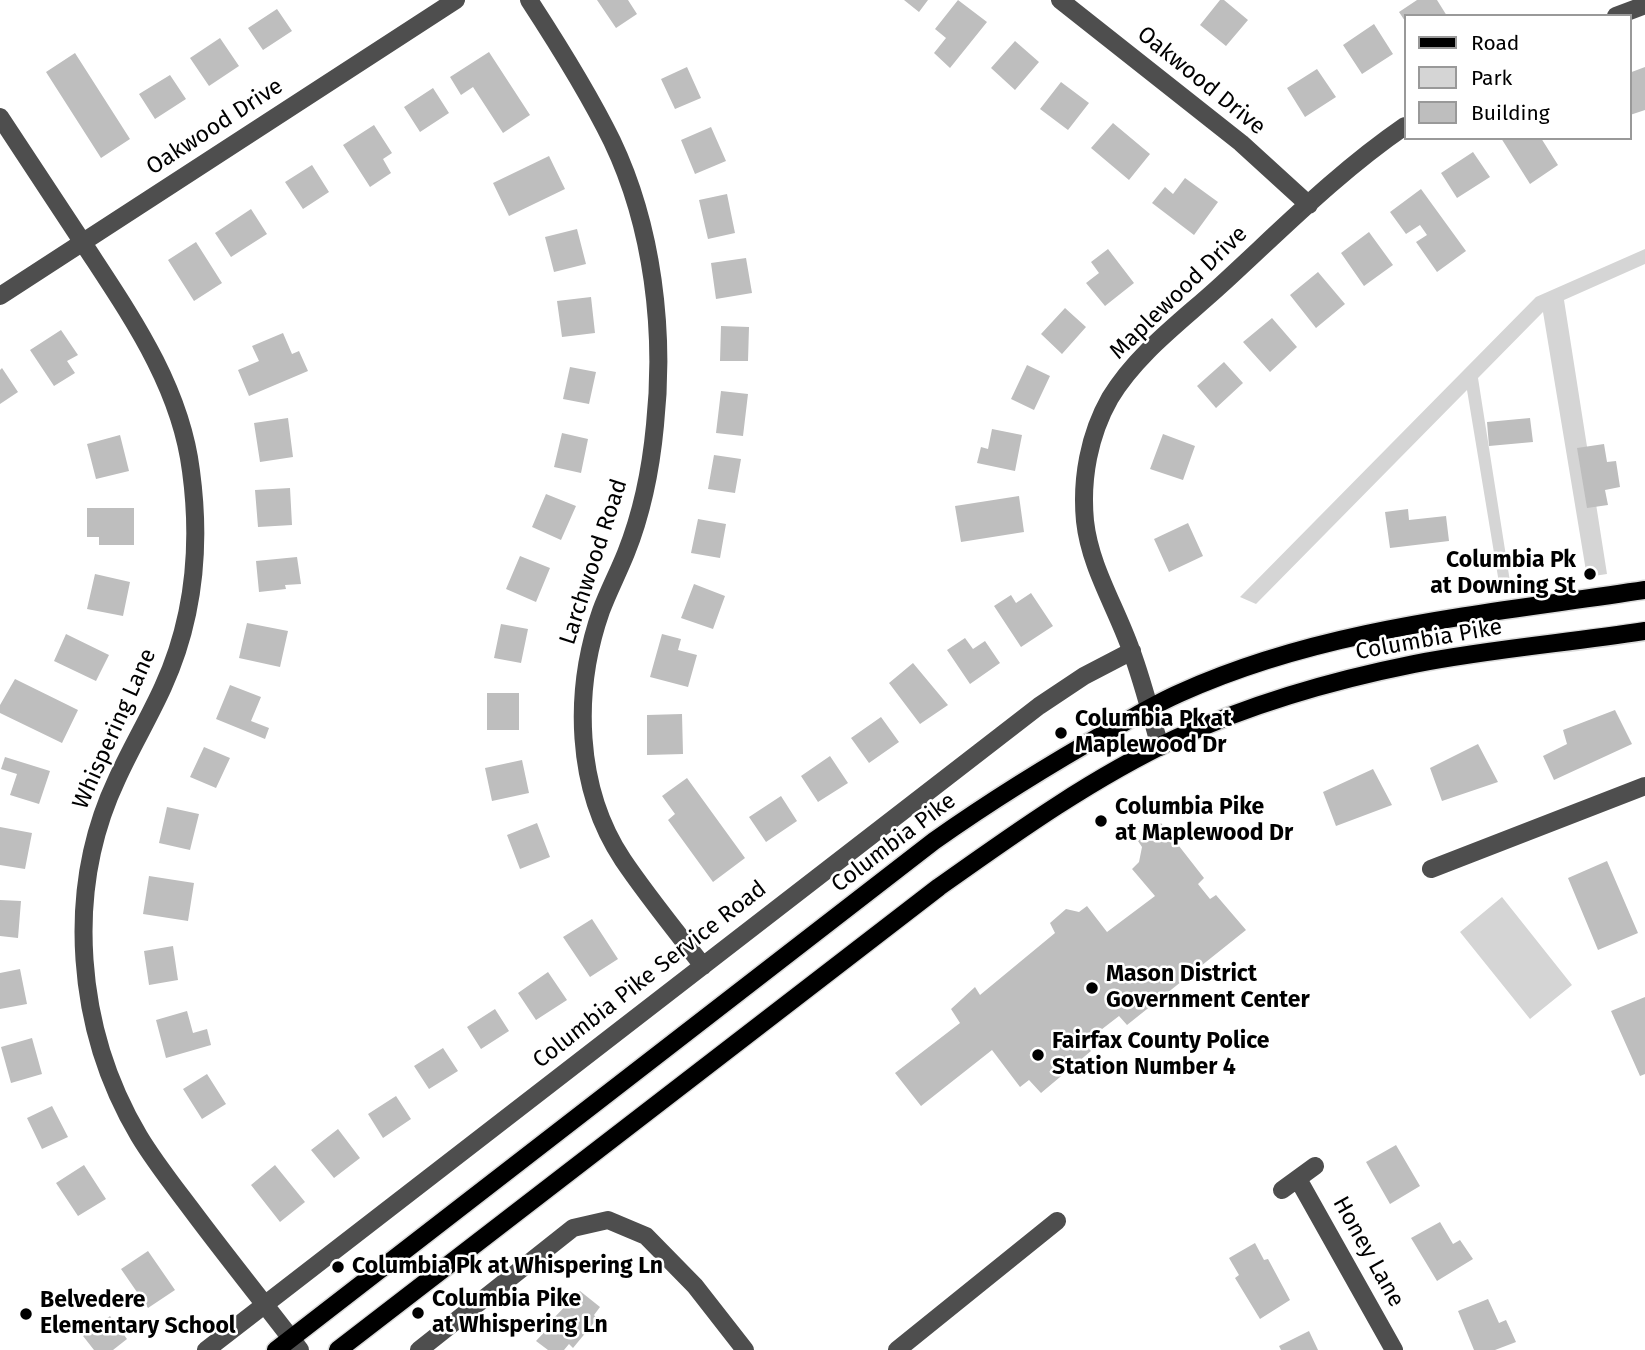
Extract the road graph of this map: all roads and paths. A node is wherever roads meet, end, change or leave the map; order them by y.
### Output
1 (456, 0) edge
2 (529, 0) edge
3 (1060, 0) edge
4 (1645, 5) edge
5 (1621, 14) edge
6 (0, 117) edge
7 (1404, 127) edge
8 (1308, 205) junction
9 (83, 242) junction
10 (0, 296) edge
11 (1645, 590) edge
12 (1645, 631) edge
13 (1132, 651) junction
14 (1149, 709) junction
15 (1160, 747) junction
16 (1645, 786) edge
17 (1431, 869) dead end
18 (703, 965) junction
19 (1315, 1166) dead end
20 (1298, 1179) junction
21 (1282, 1190) dead end
22 (1057, 1220) dead end
23 (264, 1305) junction
24 (296, 1344) edge
25 (206, 1350) edge
26 (276, 1350) edge
27 (338, 1350) edge
28 (419, 1350) edge
29 (745, 1350) edge
30 (897, 1350) edge
31 (1394, 1350) edge

1 - 9 street, Oakwood Drive
2 - 18 street, Larchwood Road
3 - 8 street, Oakwood Drive
4 - 5 street
6 - 9 street, Whispering Lane
7 - 8 street, Maplewood Drive
8 - 13 street, Maplewood Drive
9 - 10 street, Oakwood Drive
9 - 23 street, Whispering Lane
11 - 14 main road, Columbia Pike
12 - 15 main road, Columbia Pike
13 - 14 street, Maplewood Drive
13 - 18 street, Columbia Pike Service Road
14 - 15 street, Maplewood Drive
14 - 24 main road, Columbia Pike
15 - 27 main road, Columbia Pike
16 - 17 street
18 - 23 street, Columbia Pike Service Road
19 - 20 street
20 - 21 street
20 - 31 street, Honey Lane
22 - 30 street
23 - 24 street, Whispering Lane
23 - 25 street, Columbia Pike Service Road
24 - 26 main road, Columbia Pike
28 - 29 street

